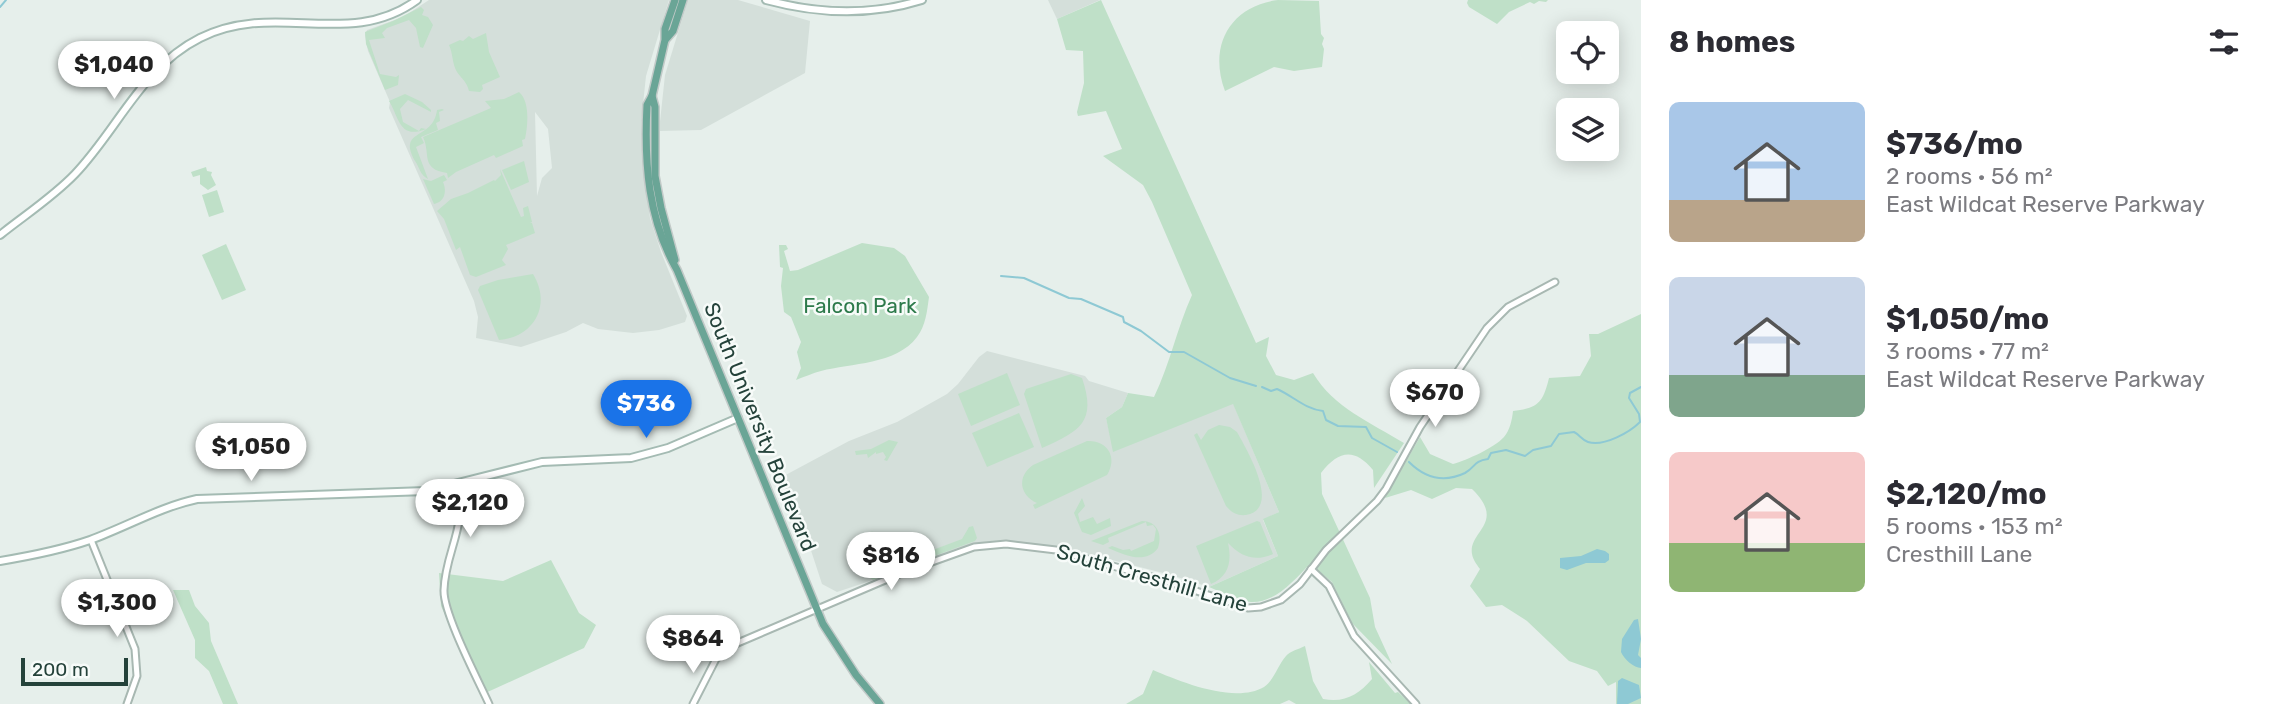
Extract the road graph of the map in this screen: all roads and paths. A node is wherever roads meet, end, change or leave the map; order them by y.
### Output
1 (417, 0) edge
2 (683, 0) edge
3 (766, 0) edge
4 (922, 0) edge
5 (673, 3) edge
6 (665, 40) junction
7 (652, 96) junction
8 (646, 142) junction
9 (655, 169) junction
10 (0, 235) edge
11 (677, 270) junction
12 (1555, 282) dead end
13 (738, 418) junction
14 (456, 485) junction
15 (91, 540) junction
16 (0, 561) edge
17 (1311, 569) junction
18 (816, 609) junction
19 (127, 704) edge
20 (489, 704) edge
21 (693, 704) edge
22 (880, 704) edge
23 (1416, 704) edge

1 - 10 main road
2 - 6 main road, South University Boulevard
3 - 4 main road
5 - 6 main road, South University Boulevard
6 - 7 main road, South University Boulevard
7 - 8 main road, South University Boulevard
7 - 9 main road, South University Boulevard
8 - 9 main road
8 - 11 main road, South University Boulevard
9 - 11 main road, South University Boulevard
11 - 13 main road, South University Boulevard
12 - 17 street, South Cresthill Lane
13 - 14 main road
13 - 18 main road, South University Boulevard
14 - 15 main road
14 - 20 street
15 - 16 main road
15 - 19 street
17 - 18 street, South Cresthill Lane
17 - 23 street
18 - 21 street, South Cresthill Lane
18 - 22 main road, South University Boulevard

